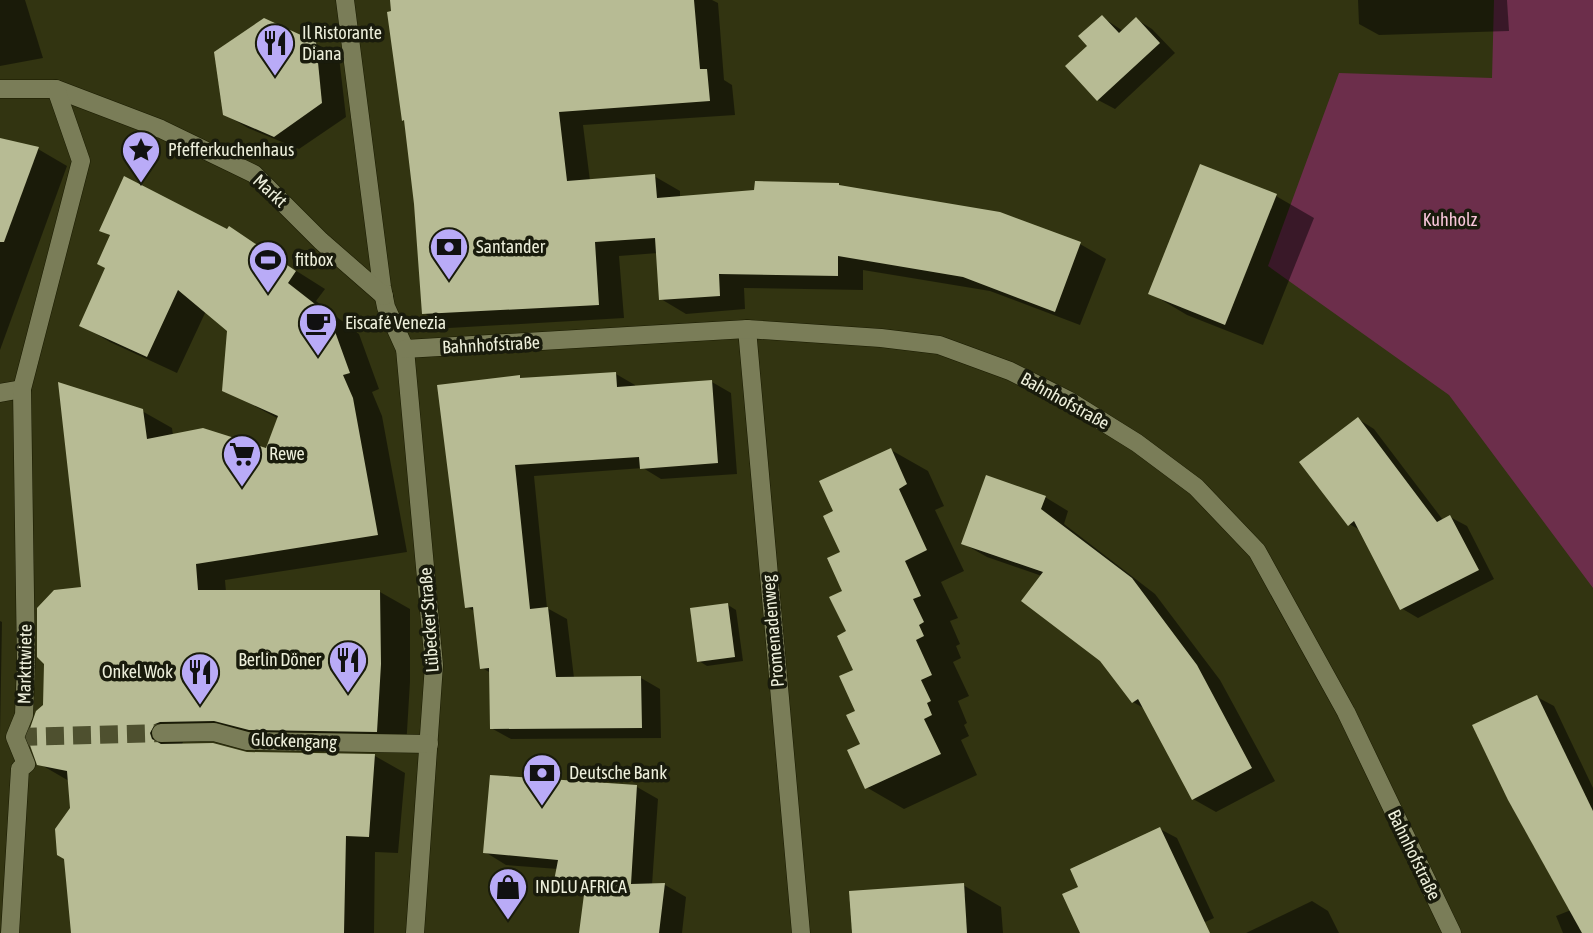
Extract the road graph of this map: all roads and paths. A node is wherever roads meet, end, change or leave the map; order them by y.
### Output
1 (345, 0) edge
2 (0, 89) edge
3 (56, 89) junction
4 (384, 296) junction
5 (747, 329) junction
6 (405, 349) junction
7 (23, 390) junction
8 (0, 393) edge
9 (161, 733) tunnel mouth
10 (429, 744) junction
11 (10, 933) edge
12 (415, 933) edge
13 (801, 933) edge
14 (1452, 933) edge

1 - 4 street, Markt
2 - 3 street
3 - 4 street, Markt
3 - 7 street, Markttwiete
4 - 6 street, Markt
5 - 6 street, Bahnhofstraße
5 - 13 street, Promenadenweg
5 - 14 street, Bahnhofstraße
6 - 10 street, Lübecker Straße
7 - 8 street
7 - 11 street, Markttwiete
9 - 10 street, Glockengang
10 - 12 street, Lübecker Straße

